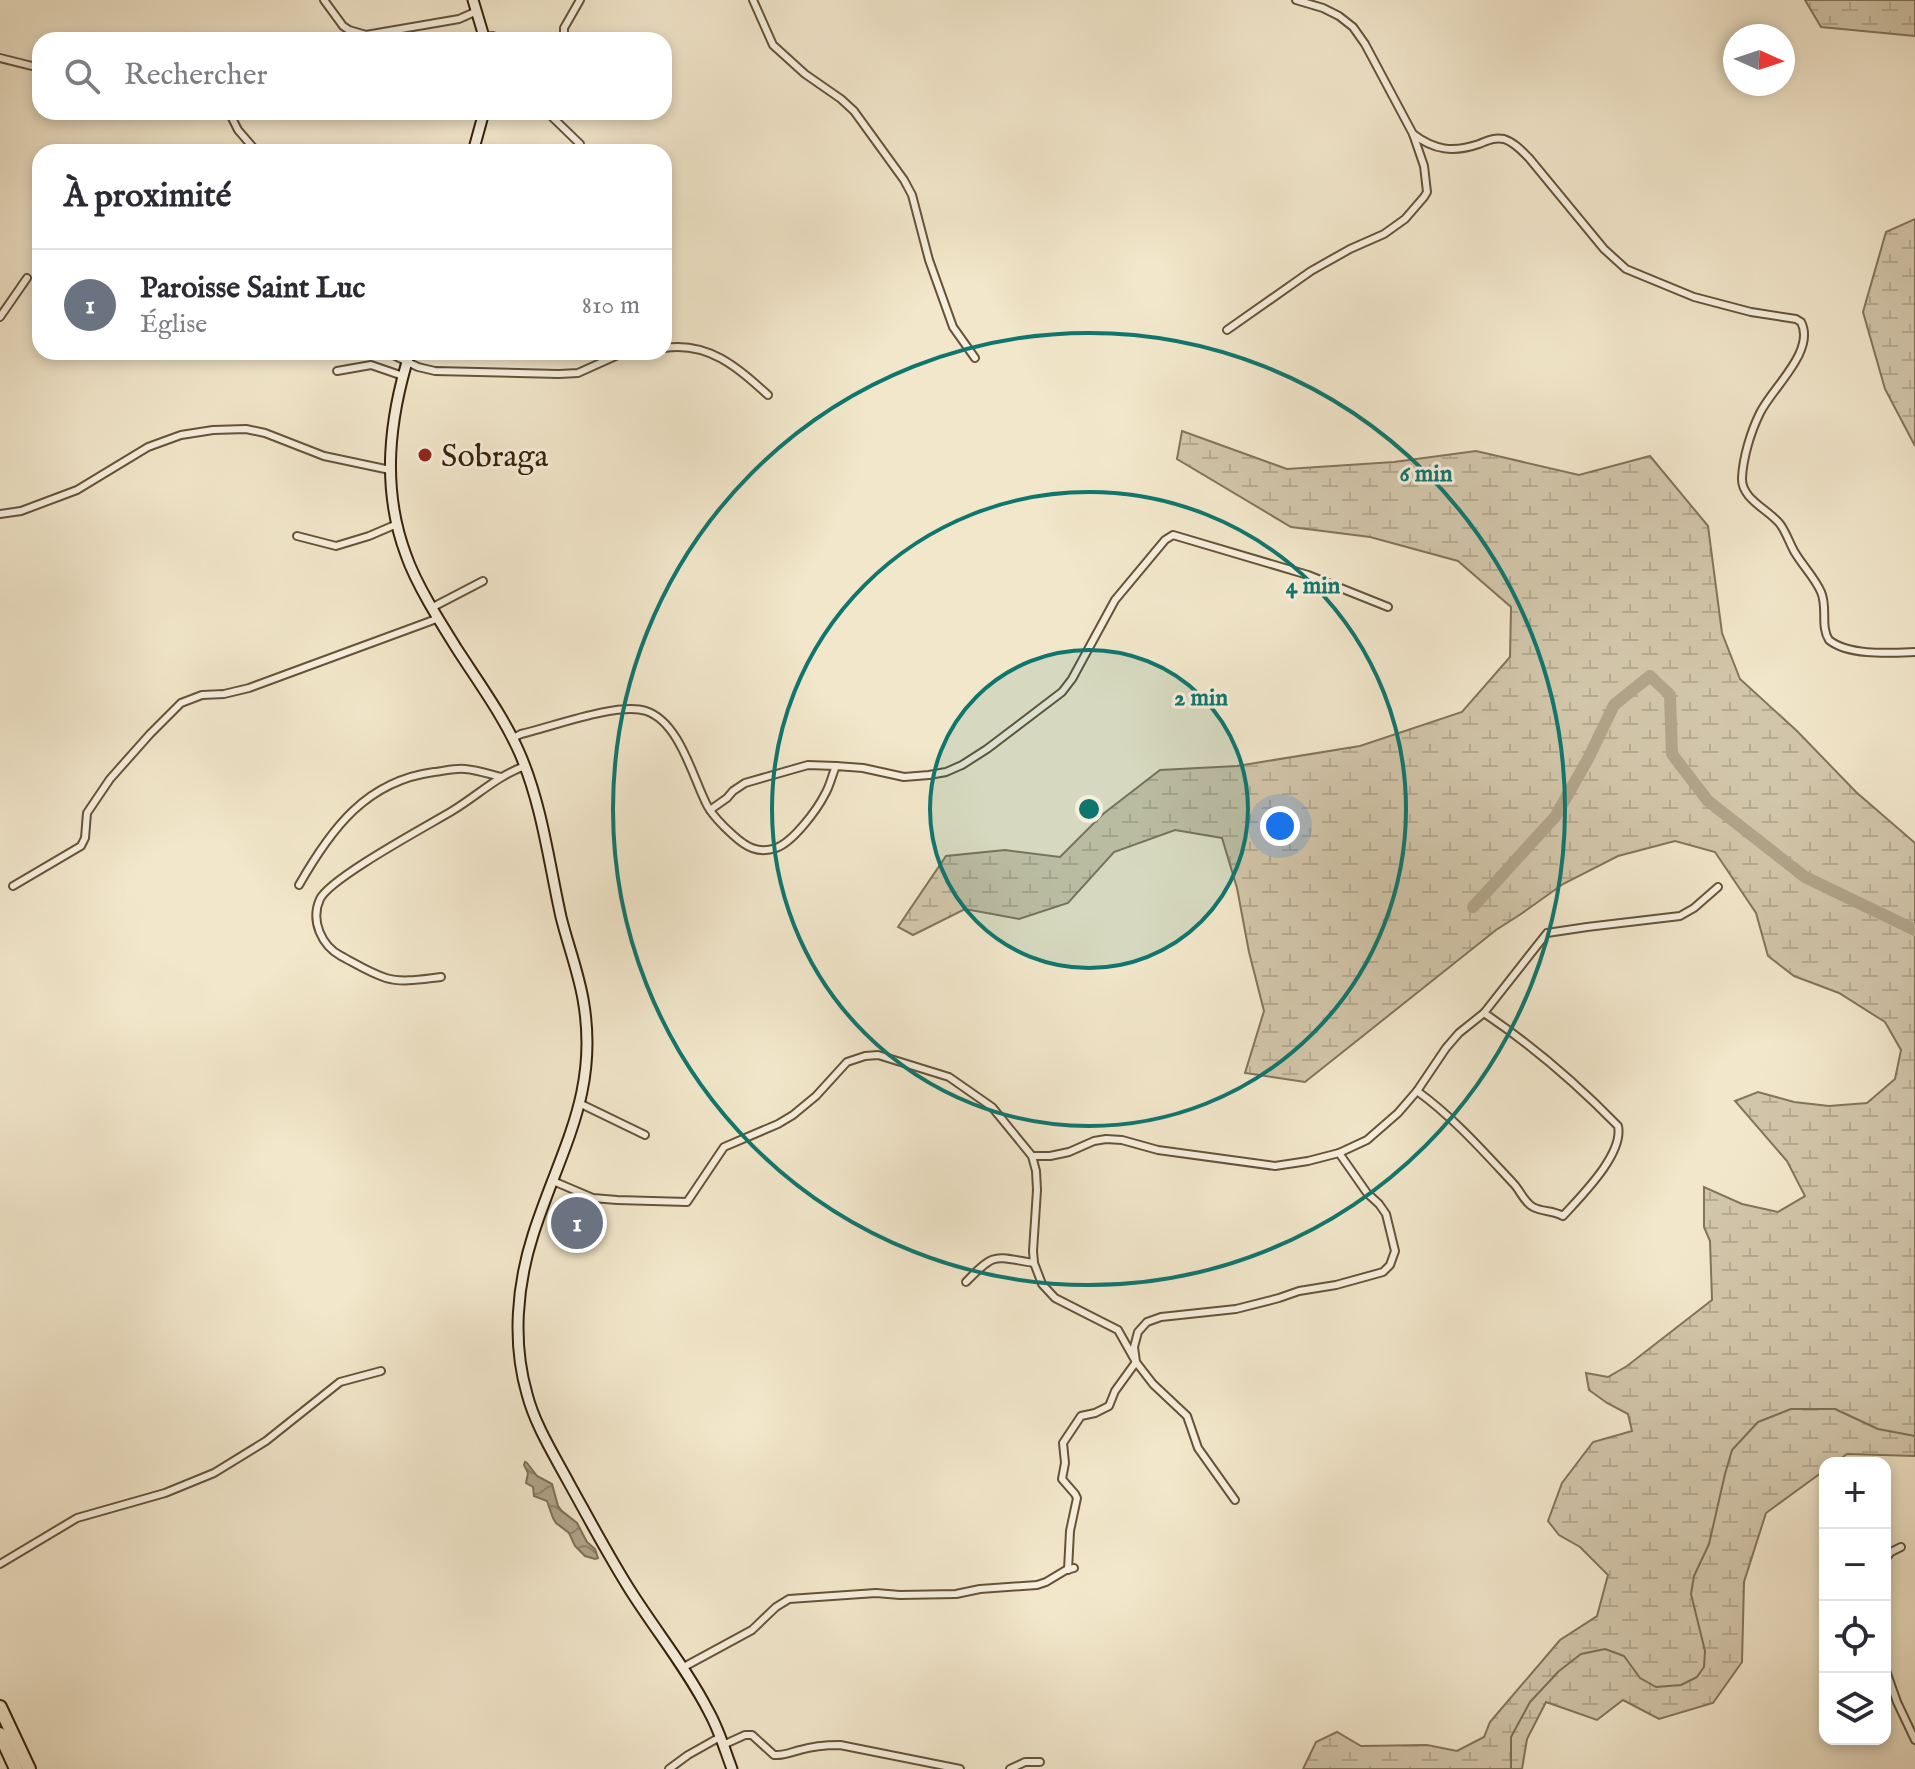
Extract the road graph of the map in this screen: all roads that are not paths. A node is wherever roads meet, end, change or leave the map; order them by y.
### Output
1 (324, 0) edge
2 (473, 0) edge
3 (580, 0) edge
4 (753, 0) edge
5 (1296, 0) edge
6 (477, 11) junction
7 (356, 32) edge
8 (383, 32) edge
9 (483, 32) edge
10 (564, 32) edge
11 (0, 58) edge
12 (32, 66) edge
13 (233, 120) edge
14 (482, 120) edge
15 (555, 120) edge
16 (1413, 134) junction
17 (250, 144) edge
18 (475, 144) edge
19 (580, 144) dead end
20 (27, 278) dead end
21 (0, 317) edge
22 (1227, 330) dead end
23 (672, 348) edge
24 (975, 358) dead end
25 (407, 360) edge
26 (411, 360) edge
27 (607, 360) edge
28 (337, 371) dead end
29 (403, 376) junction
30 (768, 395) dead end
31 (390, 470) junction
32 (0, 514) edge
33 (397, 524) junction
34 (297, 536) dead end
35 (483, 581) dead end
36 (433, 607) junction
37 (1388, 607) dead end
38 (439, 618) junction
39 (1915, 652) edge
40 (513, 738) junction
41 (525, 766) junction
42 (836, 766) junction
43 (501, 777) junction
44 (710, 810) junction
45 (299, 885) dead end
46 (13, 886) dead end
47 (1718, 887) dead end
48 (441, 977) dead end
49 (1484, 1013) junction
50 (1417, 1091) junction
51 (581, 1104) junction
52 (645, 1135) dead end
53 (1339, 1153) junction
54 (1032, 1156) junction
55 (553, 1181) junction
56 (1034, 1263) junction
57 (966, 1282) dead end
58 (1136, 1362) junction
59 (381, 1371) dead end
60 (1235, 1500) dead end
61 (1901, 1547) dead end
62 (1891, 1552) edge
63 (0, 1564) edge
64 (682, 1668) junction
65 (1887, 1673) edge
66 (0, 1707) edge
67 (0, 1734) edge
68 (1915, 1740) edge
69 (722, 1741) junction
70 (1040, 1762) dead end
71 (16, 1769) edge
72 (29, 1769) edge
73 (669, 1769) edge
74 (732, 1769) edge
75 (960, 1769) edge
76 (1010, 1769) edge

1 - 7 street
2 - 6 street
3 - 10 street
4 - 24 street
5 - 16 street
6 - 8 street
6 - 9 street
11 - 12 street
13 - 17 street
14 - 18 street
15 - 19 street
16 - 22 street
16 - 39 street
20 - 21 street
23 - 30 street
25 - 29 street
26 - 27 street
28 - 29 street
29 - 31 street
31 - 32 street
31 - 33 street
33 - 34 street
33 - 36 street
35 - 36 street
36 - 38 street
37 - 42 street
38 - 40 street
38 - 46 street
40 - 41 street
40 - 44 street
41 - 43 street
41 - 51 street
42 - 44 street
42 - 44 street
43 - 45 street
43 - 48 street
47 - 49 street
49 - 50 street
49 - 50 street
50 - 53 street
51 - 52 street
51 - 55 street
53 - 54 street
53 - 58 street
54 - 55 street
54 - 56 street
55 - 64 street
56 - 57 street
56 - 58 street
58 - 60 street
58 - 64 street
59 - 63 street
61 - 62 street
64 - 69 street
65 - 68 street
66 - 72 highway
67 - 71 highway
69 - 73 street
69 - 74 street
69 - 75 street
70 - 76 street

